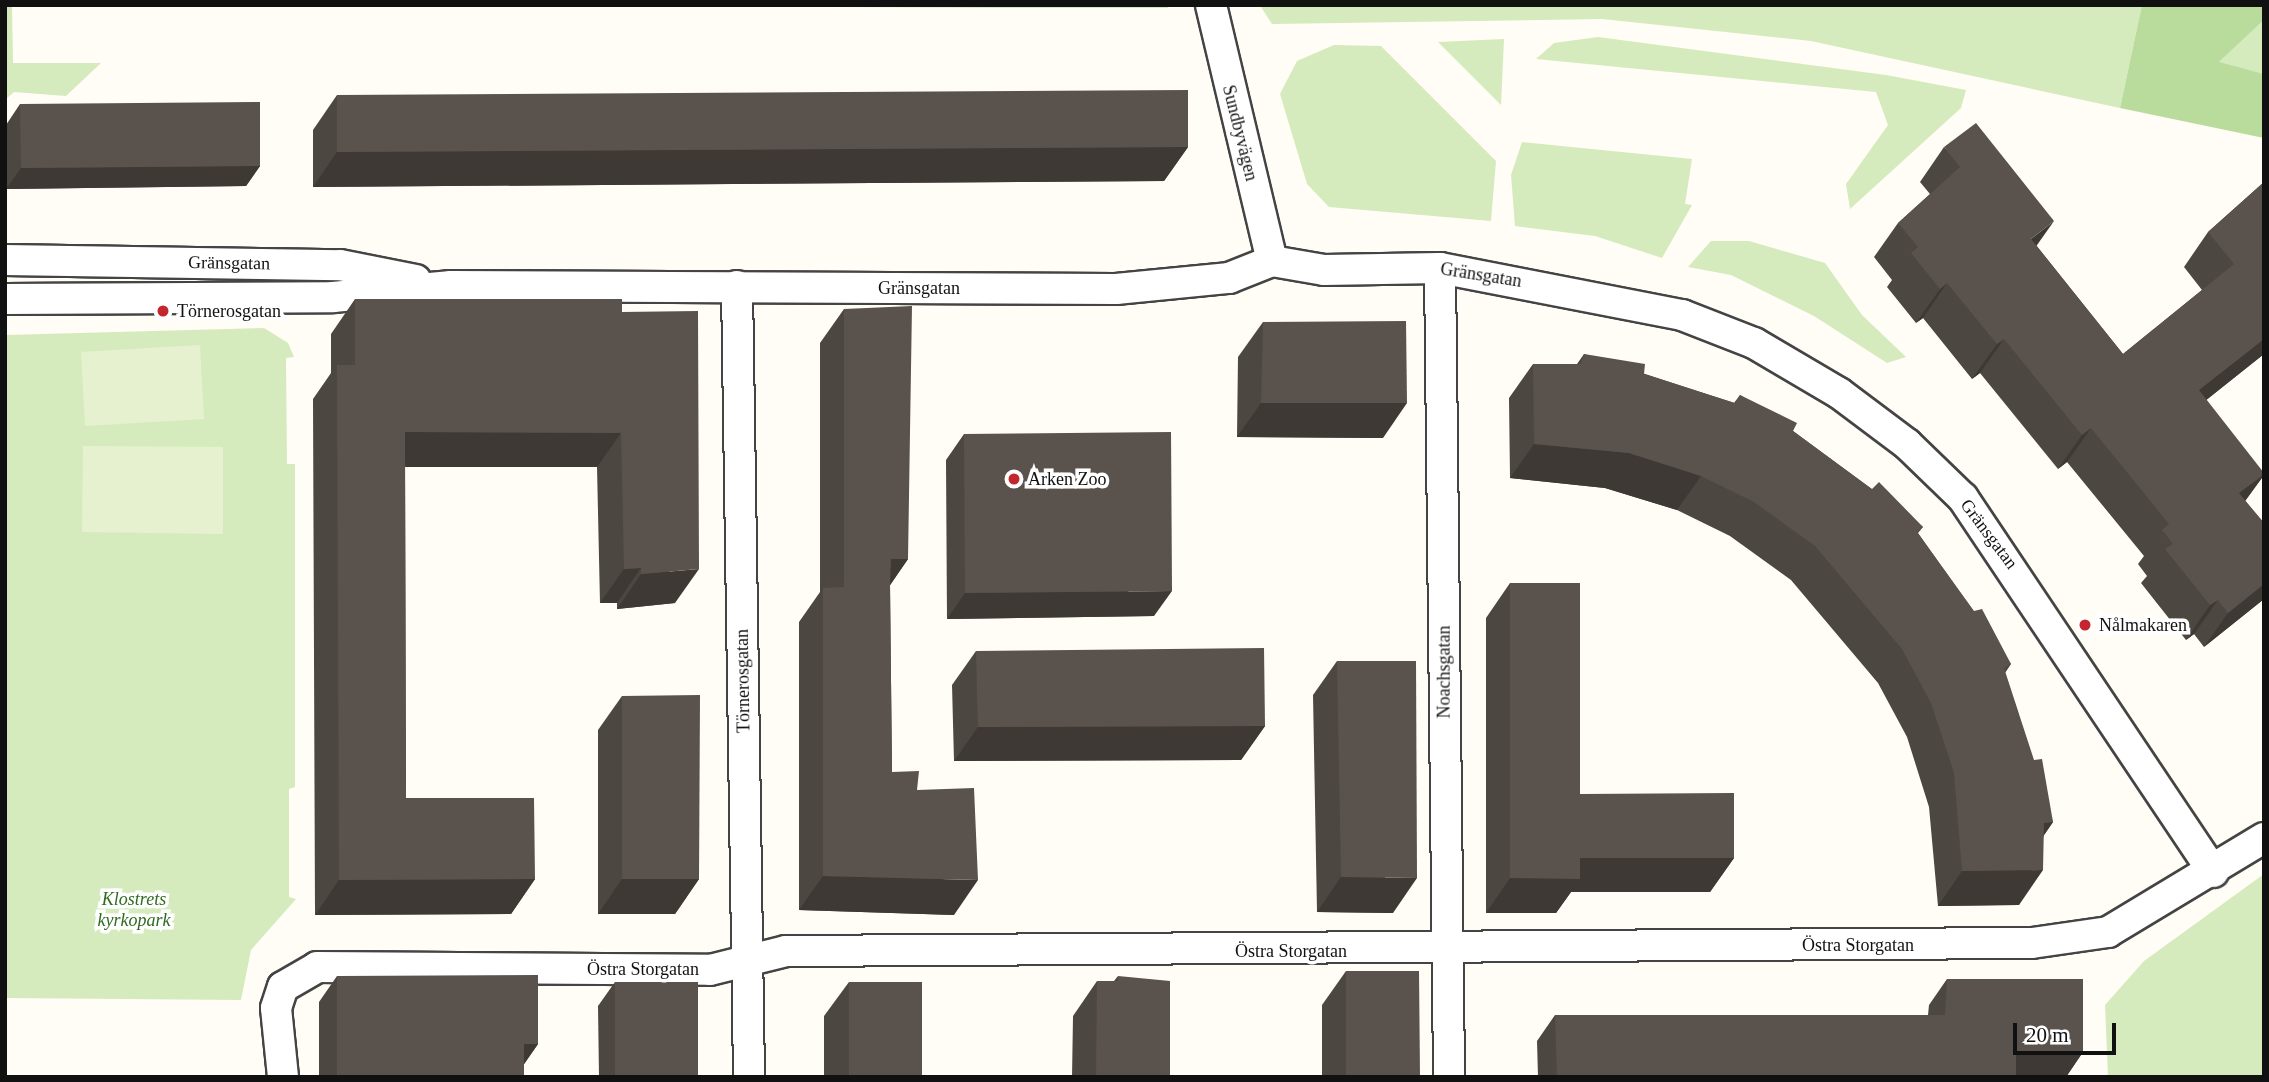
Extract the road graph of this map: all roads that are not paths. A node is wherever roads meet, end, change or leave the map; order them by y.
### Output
1 (1211, 5) edge
2 (5, 260) edge
3 (1272, 261) junction
4 (1440, 268) junction
5 (451, 286) junction
6 (737, 286) junction
7 (5, 299) edge
8 (2264, 838) edge
9 (2213, 872) junction
10 (1446, 951) junction
11 (747, 959) junction
12 (283, 1077) edge
13 (749, 1077) edge
14 (1449, 1077) edge

1 - 3 street, Sundbyvägen
2 - 5 street, Gränsgatan
3 - 4 street, Gränsgatan
3 - 6 street, Gränsgatan
4 - 9 street, Gränsgatan
4 - 10 street, Noachsgatan
5 - 6 street, Gränsgatan
5 - 7 street, Gränsgatan
6 - 11 street, Törnerosgatan
8 - 9 street, Östra Storgatan
9 - 10 street, Östra Storgatan
10 - 11 street, Östra Storgatan
10 - 14 street, Noachsgatan
11 - 12 street, Östra Storgatan
11 - 13 street, Törnerosgatan

